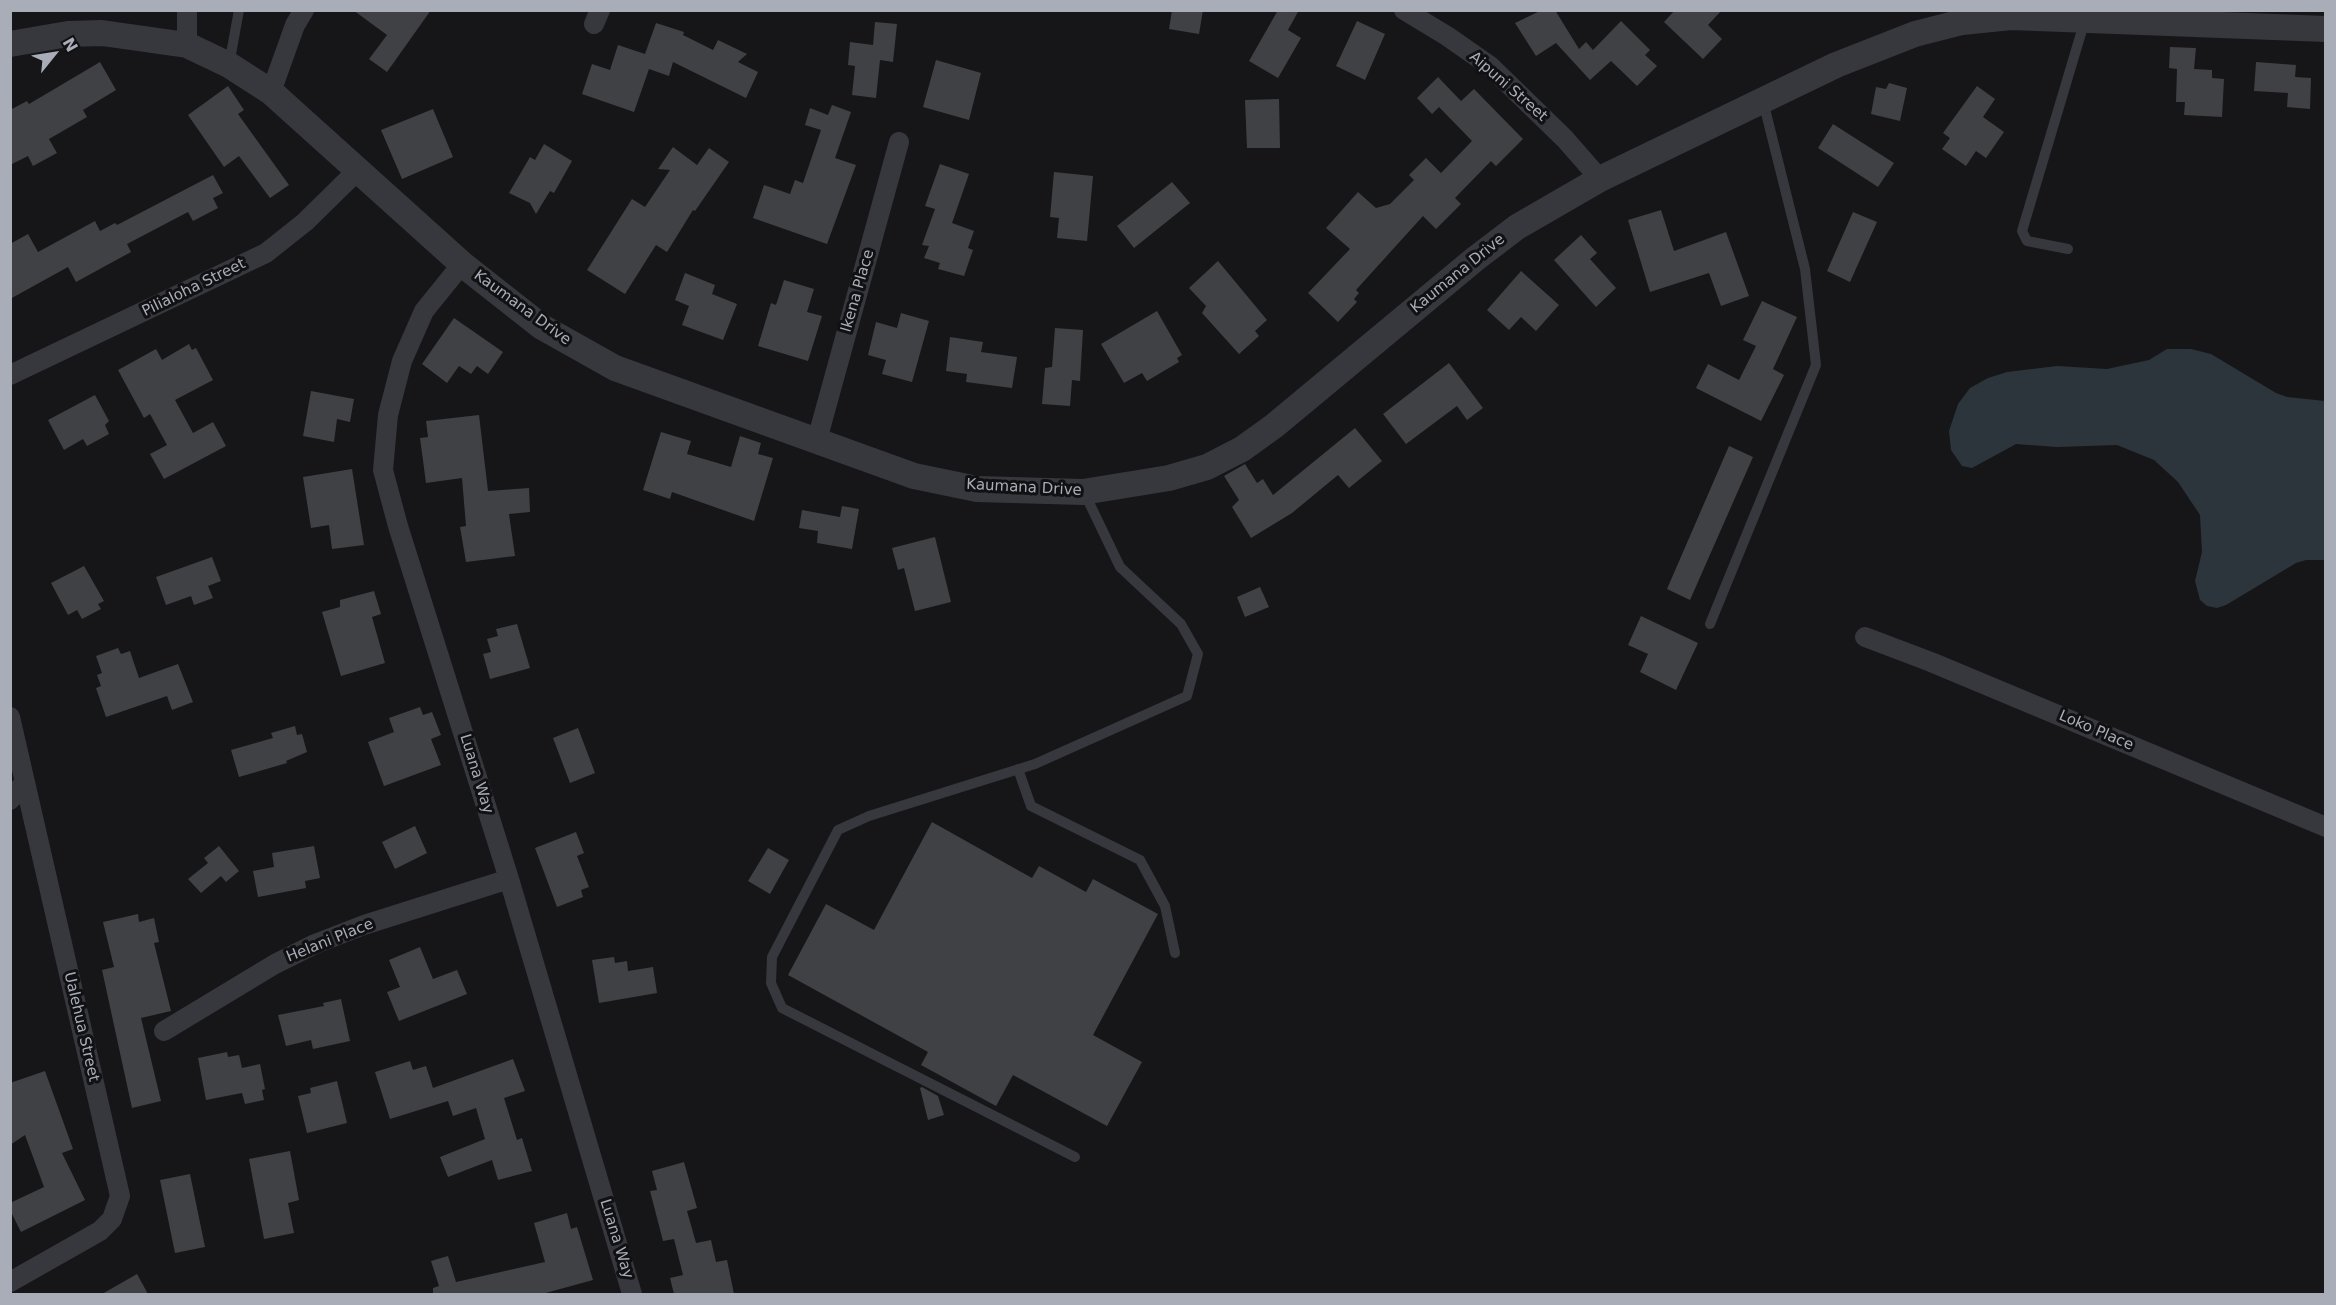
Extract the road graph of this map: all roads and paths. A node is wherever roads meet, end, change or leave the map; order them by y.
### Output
1 (187, 10) edge
2 (238, 10) edge
3 (304, 10) edge
4 (1404, 10) edge
5 (2011, 14) edge
6 (2085, 20) junction
7 (2325, 29) edge
8 (10, 44) edge
9 (187, 45) junction
10 (229, 65) junction
11 (271, 92) junction
12 (1763, 100) junction
13 (899, 142) dead end
14 (358, 170) junction
15 (1600, 179) junction
16 (2067, 249) dead end
17 (462, 264) junction
18 (10, 375) edge
19 (817, 440) junction
20 (1083, 492) junction
21 (1710, 624) dead end
22 (1865, 637) dead end
23 (10, 717) edge
24 (1018, 769) junction
25 (24, 783) junction
26 (10, 800) edge
27 (2325, 827) edge
28 (509, 879) junction
29 (1175, 953) dead end
30 (164, 1031) dead end
31 (1075, 1157) dead end
32 (10, 1282) edge
33 (632, 1294) edge

1 - 9 street
2 - 10 lane
3 - 11 street
4 - 15 street, Aipuni Street
5 - 6 street, Kaumana Drive
5 - 12 street, Kaumana Drive
6 - 7 street, Kaumana Drive
6 - 16 lane
8 - 9 street, Kaumana Drive
9 - 10 street, Kaumana Drive
10 - 11 street, Kaumana Drive
11 - 14 street, Kaumana Drive
12 - 15 street, Kaumana Drive
12 - 21 lane
13 - 19 street, Ikena Place
14 - 17 street, Kaumana Drive
14 - 18 street, Pilialoha Street
15 - 20 street, Kaumana Drive
17 - 19 street, Kaumana Drive
17 - 28 street, Luana Way
19 - 20 street, Kaumana Drive
20 - 24 lane
22 - 27 street, Loko Place
23 - 25 street, Ualehua Street
24 - 29 lane
24 - 31 lane
25 - 26 street
25 - 32 street, Ualehua Street
28 - 30 street, Helani Place
28 - 33 street, Luana Way

